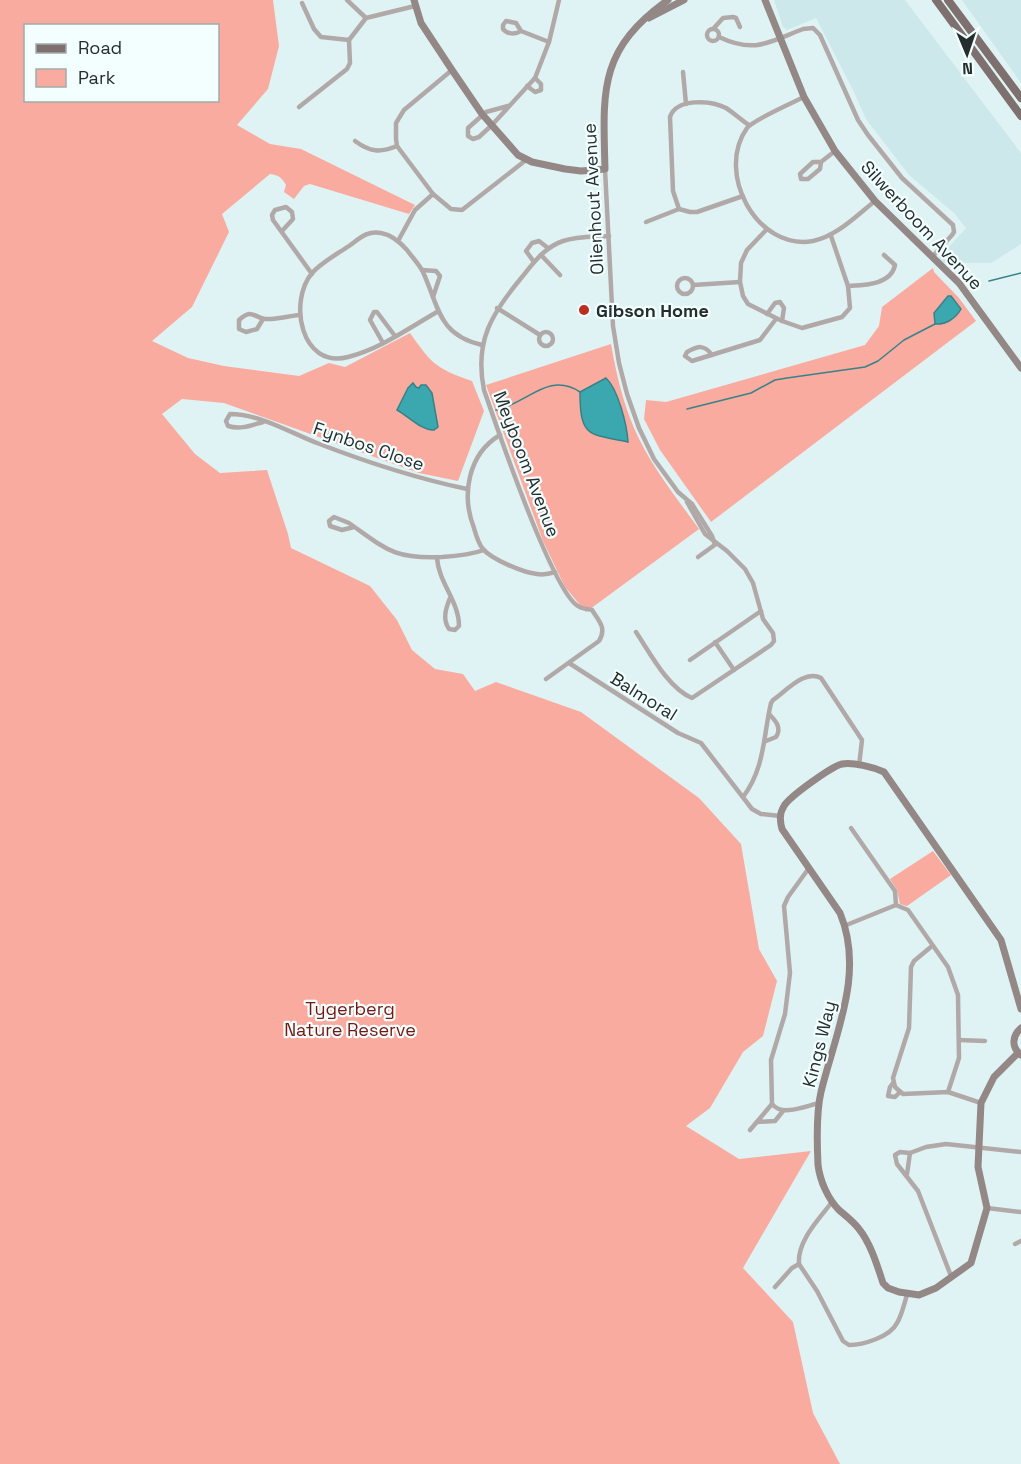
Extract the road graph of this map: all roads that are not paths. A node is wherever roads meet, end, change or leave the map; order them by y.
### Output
1 (347, 0) edge
2 (559, 0) edge
3 (668, 0) edge
4 (684, 0) edge
5 (765, 0) edge
6 (936, 0) edge
7 (948, 0) edge
8 (302, 3) dead end
9 (414, 3) edge
10 (366, 18) junction
11 (740, 27) dead end
12 (634, 28) junction
13 (714, 28) junction
14 (520, 32) dead end
15 (719, 37) junction
16 (779, 38) junction
17 (349, 40) junction
18 (549, 42) junction
19 (452, 70) junction
20 (683, 72) dead end
21 (535, 78) junction
22 (527, 86) junction
23 (804, 97) junction
24 (1021, 98) edge
25 (686, 104) junction
26 (508, 106) junction
27 (299, 107) dead end
28 (483, 114) junction
29 (1021, 116) edge
30 (492, 125) junction
31 (749, 125) junction
32 (355, 141) dead end
33 (397, 146) junction
34 (835, 151) junction
35 (526, 160) junction
36 (821, 162) junction
37 (605, 170) junction
38 (433, 194) junction
39 (743, 196) junction
40 (875, 201) junction
41 (678, 209) junction
42 (646, 222) dead end
43 (766, 229) junction
44 (282, 231) junction
45 (609, 236) junction
46 (831, 236) junction
47 (398, 241) junction
48 (548, 248) junction
49 (542, 255) junction
50 (884, 255) dead end
51 (933, 256) junction
52 (534, 262) junction
53 (422, 270) junction
54 (312, 274) junction
55 (560, 274) dead end
56 (740, 282) junction
57 (693, 285) dead end
58 (848, 286) junction
59 (432, 298) junction
60 (497, 308) junction
61 (437, 312) junction
62 (767, 314) junction
63 (299, 315) junction
64 (263, 319) junction
65 (776, 319) junction
66 (782, 321) junction
67 (540, 335) dead end
68 (395, 336) junction
69 (383, 343) junction
70 (482, 345) junction
71 (712, 355) junction
72 (1021, 368) edge
73 (263, 422) junction
74 (500, 435) junction
75 (467, 489) junction
76 (354, 526) junction
77 (715, 543) junction
78 (483, 550) junction
79 (437, 557) junction
80 (698, 557) dead end
81 (555, 572) junction
82 (450, 598) junction
83 (761, 611) junction
84 (636, 632) dead end
85 (715, 642) junction
86 (690, 660) dead end
87 (569, 663) junction
88 (734, 670) junction
89 (546, 679) dead end
90 (769, 714) junction
91 (766, 741) junction
92 (859, 766) junction
93 (743, 797) junction
94 (780, 816) junction
95 (852, 828) dead end
96 (809, 868) junction
97 (896, 905) junction
98 (844, 926) junction
99 (932, 946) junction
100 (1021, 1009) edge
101 (1021, 1028) edge
102 (959, 1040) junction
103 (985, 1041) dead end
104 (1020, 1054) edge
105 (893, 1083) junction
106 (900, 1092) junction
107 (948, 1092) junction
108 (819, 1103) junction
109 (981, 1103) junction
110 (772, 1104) junction
111 (783, 1111) junction
112 (757, 1122) junction
113 (750, 1130) dead end
114 (978, 1147) junction
115 (1021, 1152) edge
116 (910, 1154) junction
117 (907, 1175) junction
118 (832, 1202) junction
119 (987, 1208) junction
120 (1021, 1212) edge
121 (1021, 1240) edge
122 (1016, 1244) dead end
123 (799, 1264) junction
124 (951, 1276) junction
125 (775, 1287) dead end
126 (907, 1295) junction

1 - 10 street
2 - 18 street
3 - 12 street, Olienhout Avenue
4 - 12 street, Olienhout Avenue
5 - 16 street, Silwerboom Avenue
6 - 29 main road
7 - 24 main road
8 - 17 street
9 - 10 street
9 - 19 street
10 - 17 street
11 - 13 street
12 - 37 street, Olienhout Avenue
13 - 15 street
13 - 15 street
14 - 18 street
15 - 16 street
16 - 23 street, Silwerboom Avenue
16 - 51 street
17 - 27 street
18 - 21 street
19 - 28 street
19 - 33 street
20 - 25 street
21 - 22 street
21 - 22 street
22 - 26 street
23 - 31 street
23 - 34 street, Silwerboom Avenue
25 - 31 street
25 - 41 street
26 - 28 street
26 - 30 street
28 - 30 street
28 - 30 street
30 - 35 street
31 - 39 street
32 - 33 street
33 - 38 street
34 - 36 street
34 - 40 street, Silwerboom Avenue
35 - 37 street
35 - 38 street
36 - 36 street
37 - 45 street, Olienhout Avenue
38 - 47 street
39 - 41 street
39 - 43 street
40 - 46 street
40 - 51 street, Silwerboom Avenue
41 - 42 street
43 - 46 street
43 - 56 street
44 - 44 street
44 - 54 street
45 - 48 street, Meyboom Avenue
45 - 77 street, Olienhout Avenue
46 - 58 street
47 - 53 street
47 - 54 street
48 - 49 street, Meyboom Avenue
48 - 52 street
49 - 52 street, Meyboom Avenue
49 - 55 street
50 - 58 street
51 - 72 street, Silwerboom Avenue
52 - 60 street, Meyboom Avenue
53 - 59 street
53 - 59 street
54 - 63 street
56 - 57 street
56 - 62 street
58 - 66 street
59 - 61 street
60 - 67 street
60 - 70 street, Meyboom Avenue
61 - 68 street
61 - 70 street
62 - 65 street
62 - 66 street
63 - 64 street
63 - 69 street
64 - 64 street
65 - 66 street
65 - 71 street
68 - 69 street
68 - 69 street
70 - 74 street, Meyboom Avenue
71 - 71 street
73 - 73 street, Fynbos Close
73 - 75 street, Fynbos Close
74 - 75 street
74 - 81 street, Meyboom Avenue
75 - 78 street
76 - 76 street
76 - 79 street
77 - 80 street
77 - 83 street, Olienhout Avenue
78 - 79 street
78 - 81 street
79 - 82 street
81 - 87 street, Meyboom Avenue
82 - 82 street
83 - 85 street
83 - 88 street, Olienhout Avenue
84 - 88 street
85 - 86 street
85 - 88 street
87 - 89 street
87 - 93 street, Balmoral
90 - 91 street
90 - 91 street
90 - 92 street
91 - 93 street
92 - 94 street
92 - 100 street
93 - 94 street
94 - 96 street, Kings Way
95 - 97 street
96 - 98 street, Kings Way
96 - 110 street
97 - 98 street
97 - 99 street
98 - 108 street, Kings Way
99 - 102 street
99 - 105 street
101 - 104 street
102 - 103 street
102 - 107 street
104 - 109 street
105 - 106 street
105 - 106 street
106 - 107 street
107 - 109 street
108 - 111 street
108 - 118 street, Kings Way
109 - 114 street
110 - 111 street
110 - 112 street
111 - 112 street
112 - 113 street
114 - 115 street
114 - 116 street
114 - 119 street
116 - 117 street
116 - 117 street
117 - 124 street
118 - 123 street
118 - 126 street, Kings Way
119 - 120 street
119 - 124 street
121 - 122 street
123 - 125 street
123 - 126 street
124 - 126 street

